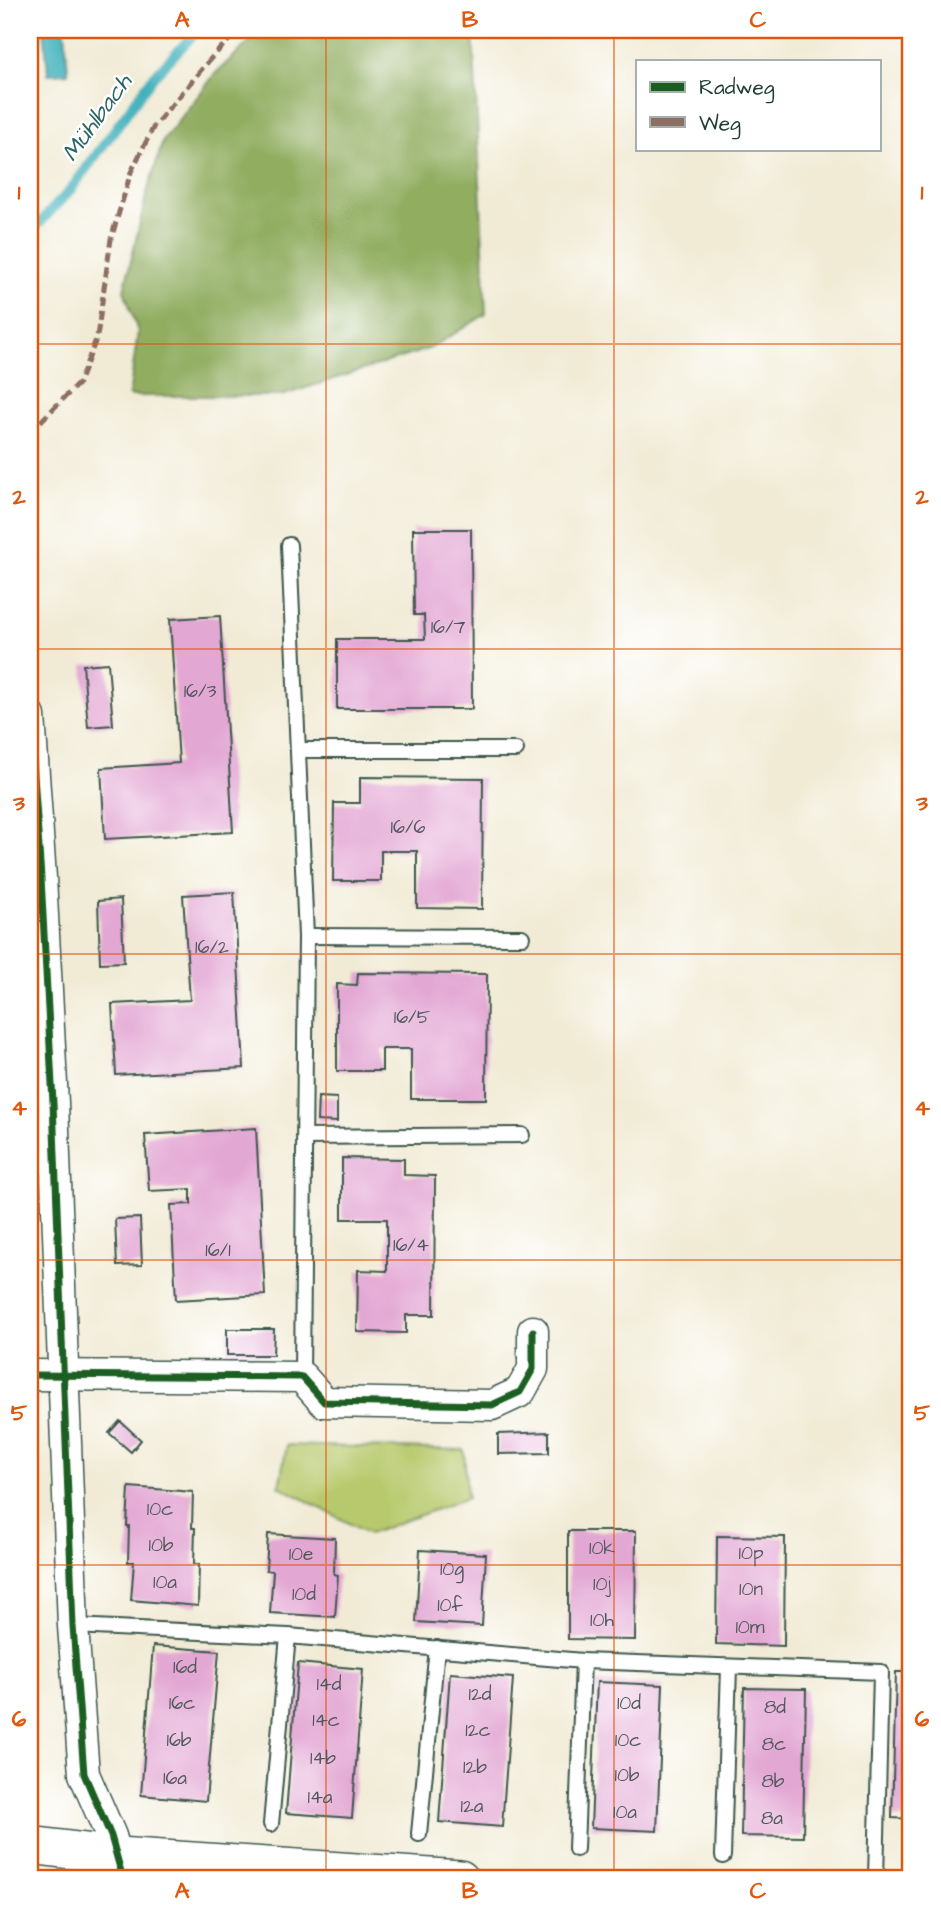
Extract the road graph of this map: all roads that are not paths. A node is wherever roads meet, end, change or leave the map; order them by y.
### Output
1 (289, 545) dead end
2 (30, 716) edge
3 (299, 750) junction
4 (516, 750) dead end
5 (306, 936) junction
6 (522, 937) dead end
7 (522, 1135) dead end
8 (305, 1137) junction
9 (533, 1331) dead end
10 (30, 1375) edge
11 (64, 1375) junction
12 (302, 1377) junction
13 (73, 1626) junction
14 (288, 1636) junction
15 (437, 1648) junction
16 (583, 1661) junction
17 (729, 1667) junction
18 (271, 1824) dead end
19 (419, 1834) dead end
20 (30, 1845) edge
21 (576, 1849) dead end
22 (723, 1856) dead end
23 (120, 1868) edge
24 (460, 1879) edge
25 (876, 1879) edge

1 - 3 lane
2 - 11 street
3 - 4 lane
3 - 5 lane
5 - 6 lane
5 - 8 lane
7 - 8 lane
8 - 12 lane
9 - 12 street
10 - 11 street
11 - 12 street
11 - 13 street
13 - 14 lane
13 - 23 street
14 - 15 lane
14 - 18 lane
15 - 16 lane
15 - 19 lane
16 - 17 lane
16 - 21 lane
17 - 22 lane
17 - 25 lane
20 - 23 street
23 - 24 street

